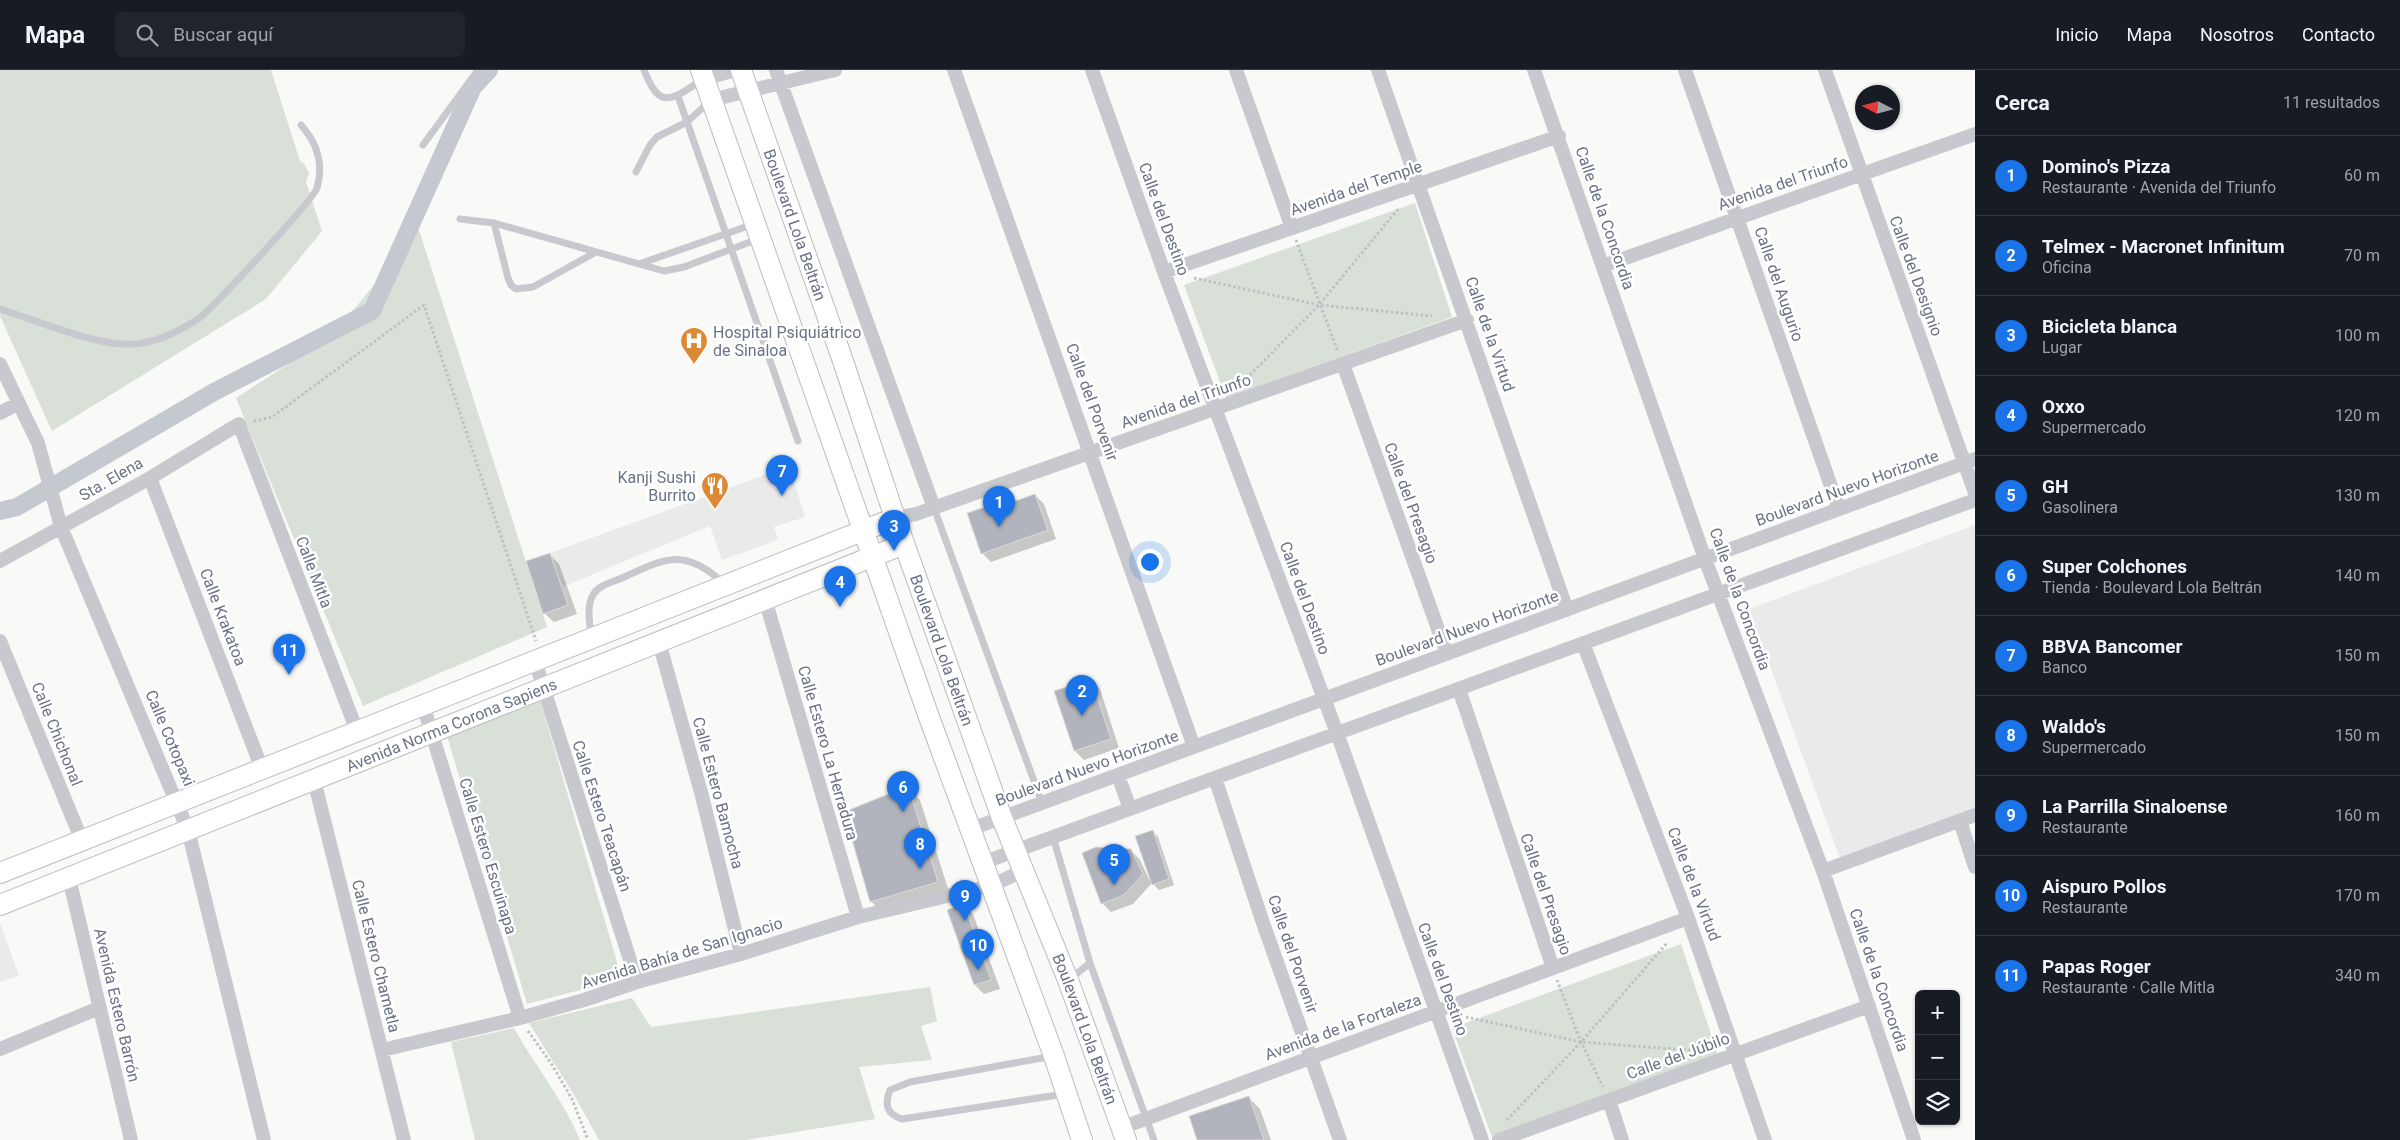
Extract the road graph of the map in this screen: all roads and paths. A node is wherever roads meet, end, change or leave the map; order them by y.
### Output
1 (478, 70) edge
2 (644, 70) edge
3 (734, 70) edge
4 (740, 70) edge
5 (836, 70) edge
6 (954, 70) edge
7 (1092, 70) edge
8 (1236, 70) edge
9 (1378, 70) edge
10 (1534, 70) edge
11 (1685, 70) edge
12 (1825, 70) edge
13 (702, 74) edge
14 (778, 76) edge
15 (748, 91) junction
16 (678, 96) junction
17 (711, 100) junction
18 (687, 122) junction
19 (301, 125) dead end
20 (1975, 134) edge
21 (1559, 136) junction
22 (423, 145) dead end
23 (636, 172) dead end
24 (1862, 174) junction
25 (1419, 184) junction
26 (1400, 207) dead end
27 (1737, 218) junction
28 (460, 219) dead end
29 (494, 223) junction
30 (1292, 228) junction
31 (758, 231) junction
32 (727, 235) junction
33 (732, 249) junction
34 (596, 252) junction
35 (638, 264) junction
36 (1603, 266) junction
37 (1164, 272) junction
38 (1193, 278) dead end
39 (1319, 305) junction
40 (0, 309) edge
41 (1438, 317) dead end
42 (1467, 320) junction
43 (0, 364) edge
44 (1343, 364) junction
45 (1237, 388) dead end
46 (19, 403) junction
47 (1216, 408) junction
48 (0, 414) edge
49 (239, 424) junction
50 (798, 441) dead end
51 (1091, 453) junction
52 (1970, 461) edge
53 (150, 478) junction
54 (1975, 493) edge
55 (1975, 500) edge
56 (934, 508) junction
57 (1839, 510) junction
58 (916, 514) junction
59 (895, 518) junction
60 (61, 527) junction
61 (863, 530) junction
62 (904, 544) junction
63 (872, 556) junction
64 (1705, 559) junction
65 (0, 561) edge
66 (725, 585) junction
67 (1718, 594) junction
68 (765, 600) junction
69 (1567, 610) junction
70 (591, 638) junction
71 (0, 642) edge
72 (659, 642) junction
73 (1583, 643) junction
74 (1447, 654) junction
75 (539, 659) junction
76 (543, 688) junction
77 (1459, 689) junction
78 (1324, 699) junction
79 (423, 705) junction
80 (357, 731) junction
81 (432, 733) junction
82 (1337, 734) junction
83 (1194, 747) junction
84 (262, 769) junction
85 (1118, 775) junction
86 (1215, 778) junction
87 (314, 780) junction
88 (178, 802) junction
89 (1042, 803) junction
90 (1130, 809) junction
91 (1975, 815) edge
92 (1002, 818) junction
93 (1960, 821) junction
94 (971, 829) junction
95 (188, 830) junction
96 (1053, 837) junction
97 (82, 841) junction
98 (1016, 851) junction
99 (982, 863) junction
100 (1975, 867) edge
101 (1025, 870) junction
102 (1823, 871) junction
103 (0, 873) edge
104 (69, 878) junction
105 (990, 886) junction
106 (0, 906) edge
107 (858, 917) junction
108 (1688, 918) junction
109 (1670, 939) dead end
110 (741, 954) junction
111 (1090, 963) junction
112 (1553, 968) junction
113 (1068, 980) junction
114 (637, 982) junction
115 (1870, 1006) junction
116 (99, 1008) junction
117 (1436, 1011) junction
118 (1465, 1017) dead end
119 (520, 1018) junction
120 (1581, 1042) junction
121 (0, 1049) edge
122 (382, 1050) junction
123 (1708, 1052) dead end
124 (1737, 1054) junction
125 (1054, 1056) junction
126 (1311, 1058) junction
127 (1066, 1094) junction
128 (1609, 1100) junction
129 (1146, 1118) junction
130 (1502, 1126) dead end
131 (1124, 1134) edge
132 (130, 1140) edge
133 (264, 1140) edge
134 (404, 1140) edge
135 (588, 1140) edge
136 (1082, 1140) edge
137 (1154, 1140) edge
138 (1340, 1140) edge
139 (1482, 1140) edge
140 (1499, 1140) edge
141 (1622, 1140) edge
142 (1765, 1140) edge
143 (1914, 1140) edge

1 - 22 lane
2 - 16 lane
3 - 13 street
4 - 15 main road, Boulevard Lola Beltrán
5 - 14 street
6 - 51 street, Calle del Porvenir
7 - 37 street, Calle del Destino
8 - 30 street
9 - 25 street, Calle de la Virtud
10 - 21 street, Calle de la Concordia
11 - 27 street, Calle del Augurio
12 - 24 street, Calle del Designio
13 - 16 lane
13 - 17 main road
14 - 15 street
14 - 56 street
15 - 17 street
15 - 59 main road, Boulevard Lola Beltrán
16 - 18 lane
17 - 18 lane
17 - 31 main road
18 - 23 lane
18 - 32 lane
19 - 40 lane
20 - 24 street, Avenida del Triunfo
21 - 25 street, Avenida del Temple
21 - 36 street, Calle de la Concordia
24 - 27 street, Avenida del Triunfo
24 - 52 street, Calle del Designio
25 - 30 street, Avenida del Temple
25 - 42 street, Calle de la Virtud
26 - 39 path
27 - 36 street, Avenida del Triunfo
27 - 57 street, Calle del Augurio
28 - 29 lane
29 - 34 lane
29 - 34 lane
30 - 37 street, Avenida del Temple
30 - 39 path
31 - 32 lane
31 - 33 lane
31 - 61 main road
32 - 33 lane
32 - 35 lane
33 - 35 lane
33 - 50 lane
34 - 35 lane
36 - 64 street, Calle de la Concordia
37 - 47 street, Calle del Destino
38 - 39 path
39 - 41 path
39 - 44 path
39 - 45 path
42 - 44 street, Avenida del Triunfo
42 - 69 street, Calle de la Virtud
43 - 46 street, Calle Cotopaxi
44 - 47 street, Avenida del Triunfo
44 - 74 street, Calle del Presagio
46 - 48 street
46 - 60 street, Calle Cotopaxi
47 - 51 street, Avenida del Triunfo
47 - 78 street, Calle del Destino
49 - 53 street, Sta. Elena
49 - 75 path
49 - 80 street, Calle Mitla
51 - 56 street, Avenida del Triunfo
51 - 83 street, Calle del Porvenir
52 - 54 street, Calle del Designio
52 - 57 street, Boulevard Nuevo Horizonte
53 - 60 street, Sta. Elena
53 - 84 street, Calle Krakatoa
55 - 67 street
56 - 58 street, Avenida del Triunfo
56 - 89 lane
57 - 64 street, Boulevard Nuevo Horizonte
58 - 59 street, Avenida del Triunfo
58 - 62 street
59 - 61 main road, Avenida Norma Corona Sapiens
59 - 62 main road, Boulevard Lola Beltrán
60 - 65 street, Sta. Elena
60 - 88 street, Calle Cotopaxi
61 - 63 main road
61 - 66 main road, Avenida Norma Corona Sapiens
62 - 63 main road, Avenida Norma Corona Sapiens
62 - 92 main road, Boulevard Lola Beltrán
63 - 68 main road, Avenida Norma Corona Sapiens
63 - 94 main road
64 - 67 street, Calle de la Concordia
64 - 69 street, Boulevard Nuevo Horizonte
66 - 70 main road, Avenida Norma Corona Sapiens
66 - 70 lane
67 - 73 street
67 - 102 street, Calle de la Concordia
68 - 72 main road, Avenida Norma Corona Sapiens
68 - 107 street, Calle Estero La Herradura
69 - 74 street, Boulevard Nuevo Horizonte
70 - 75 main road, Avenida Norma Corona Sapiens
71 - 97 street, Calle Chichonal
72 - 76 main road, Avenida Norma Corona Sapiens
72 - 110 street, Calle Estero Bamocha
73 - 77 street
73 - 108 street, Calle de la Virtud
74 - 78 street, Boulevard Nuevo Horizonte
75 - 76 street, Calle Estero Teacapán
75 - 79 main road, Avenida Norma Corona Sapiens
76 - 81 main road, Avenida Norma Corona Sapiens
76 - 114 street, Calle Estero Teacapán
77 - 82 street
77 - 112 street, Calle del Presagio
78 - 82 street, Calle del Destino
78 - 83 street, Boulevard Nuevo Horizonte
79 - 80 main road, Avenida Norma Corona Sapiens
79 - 81 street, Calle Estero Escuinapa
80 - 84 main road, Avenida Norma Corona Sapiens
81 - 87 main road, Avenida Norma Corona Sapiens
81 - 119 street, Calle Estero Escuinapa
82 - 86 street
82 - 117 street, Calle del Destino
83 - 85 street, Boulevard Nuevo Horizonte
84 - 88 main road, Avenida Norma Corona Sapiens
85 - 89 street, Boulevard Nuevo Horizonte
85 - 90 street
86 - 90 street
86 - 126 street, Calle del Porvenir
87 - 95 main road, Avenida Norma Corona Sapiens
87 - 122 street, Calle Estero Chametla
88 - 95 street, Calle Cotopaxi
88 - 97 main road, Avenida Norma Corona Sapiens
89 - 92 street, Boulevard Nuevo Horizonte
90 - 96 street
91 - 93 street
92 - 94 street, Boulevard Nuevo Horizonte
92 - 98 main road, Boulevard Lola Beltrán
93 - 100 street
93 - 102 street
94 - 99 main road
95 - 104 main road, Avenida Norma Corona Sapiens
95 - 133 street, Calle Cotopaxi
96 - 98 street
96 - 111 lane
97 - 103 main road, Avenida Norma Corona Sapiens
98 - 99 street
98 - 101 main road, Boulevard Lola Beltrán
99 - 105 main road
101 - 105 street, Avenida Bahía de San Ignacio
101 - 113 main road, Boulevard Lola Beltrán
102 - 115 street, Calle de la Concordia
104 - 106 main road, Avenida Norma Corona Sapiens
104 - 116 street, Avenida Estero Barrón
105 - 107 street, Avenida Bahía de San Ignacio
105 - 125 main road
107 - 110 street, Avenida Bahía de San Ignacio
108 - 112 street, Avenida de la Fortaleza
108 - 124 street, Calle de la Virtud
109 - 120 path
110 - 114 street, Avenida Bahía de San Ignacio
111 - 113 lane
111 - 129 lane
112 - 117 street, Avenida de la Fortaleza
112 - 120 path
113 - 131 main road, Boulevard Lola Beltrán
114 - 119 street, Avenida Bahía de San Ignacio
115 - 124 street, Calle del Júbilo
115 - 143 street, Calle de la Concordia
116 - 121 street
116 - 132 street, Avenida Estero Barrón
117 - 126 street, Avenida de la Fortaleza
117 - 139 street, Calle del Destino
118 - 120 path
119 - 122 street, Avenida Bahía de San Ignacio
119 - 135 path
120 - 123 path
120 - 128 path
120 - 130 path
122 - 134 street, Calle Estero Chametla
124 - 128 street, Calle del Júbilo
124 - 142 street, Calle de la Virtud
125 - 127 main road
125 - 127 lane
126 - 129 street, Avenida de la Fortaleza
126 - 138 street, Calle del Porvenir
127 - 136 main road
128 - 140 street, Calle del Júbilo
128 - 141 street
129 - 131 street, Avenida de la Fortaleza
129 - 137 lane

